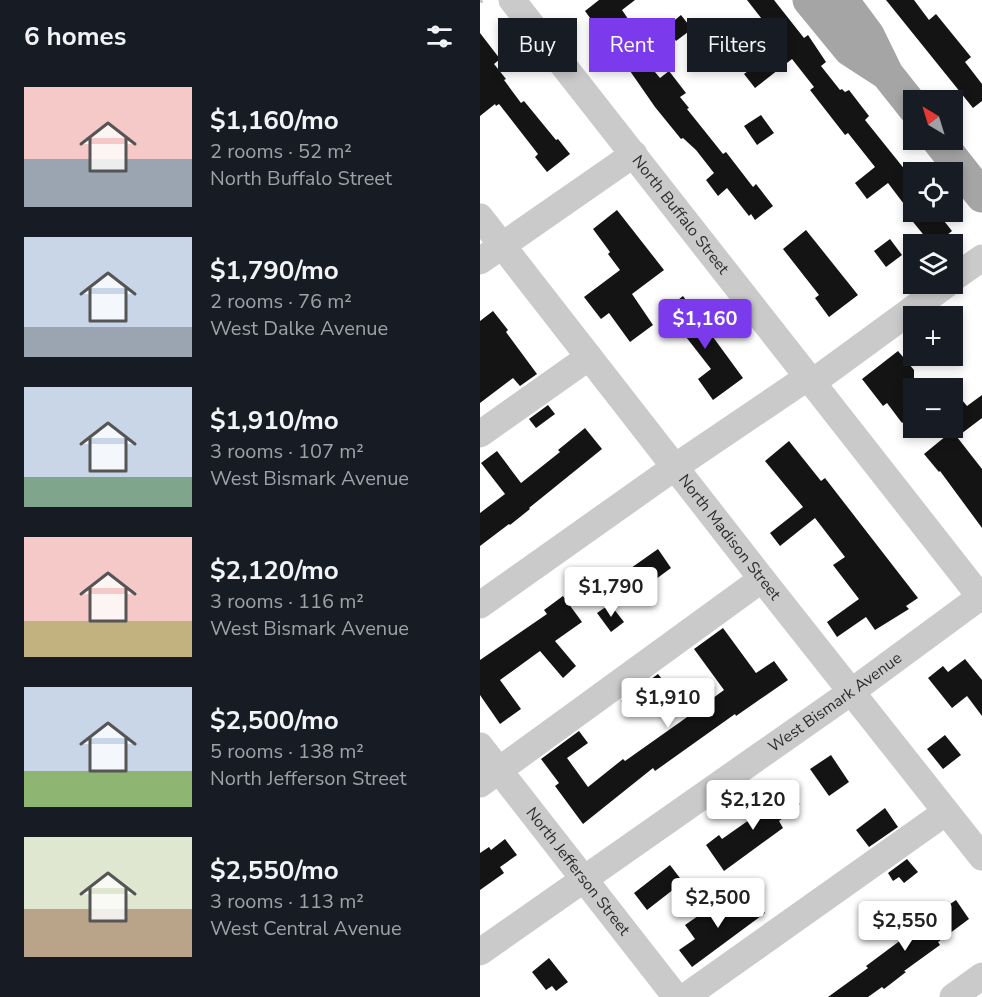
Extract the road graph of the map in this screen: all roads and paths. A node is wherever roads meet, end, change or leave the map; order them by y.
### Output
1 (512, 0) edge
2 (809, 0) edge
3 (842, 0) edge
4 (887, 74) junction
5 (903, 94) edge
6 (946, 150) edge
7 (634, 154) junction
8 (982, 196) edge
9 (480, 217) edge
10 (502, 245) junction
11 (982, 258) edge
12 (480, 261) edge
13 (963, 271) edge
14 (933, 294) edge
15 (589, 357) junction
16 (811, 380) junction
17 (480, 434) edge
18 (675, 467) junction
19 (762, 579) junction
20 (981, 598) edge
21 (480, 605) edge
22 (851, 692) junction
23 (480, 746) edge
24 (489, 777) edge
25 (946, 812) junction
26 (982, 857) edge
27 (583, 878) junction
28 (480, 952) edge
29 (982, 976) edge
30 (676, 997) edge
31 (685, 997) edge
32 (953, 997) edge

1 - 7 street, North Buffalo Street
2 - 4 main road
3 - 4 main road
4 - 5 main road
6 - 8 main road
7 - 10 street
7 - 16 street, North Buffalo Street
9 - 10 street, North Madison Street
10 - 12 street
10 - 15 street, North Madison Street
11 - 13 street
14 - 16 street
15 - 17 street
15 - 18 street, North Madison Street
16 - 18 street
16 - 20 street, North Buffalo Street
18 - 19 street, North Madison Street
18 - 21 street
19 - 22 street, North Madison Street
19 - 24 street
20 - 22 street, West Bismark Avenue
22 - 25 street, North Madison Street
22 - 27 street, West Bismark Avenue
23 - 24 street, North Jefferson Street
24 - 27 street, North Jefferson Street
25 - 26 street, North Madison Street
25 - 31 street
27 - 28 street, West Bismark Avenue
27 - 30 street, North Jefferson Street
29 - 32 street

